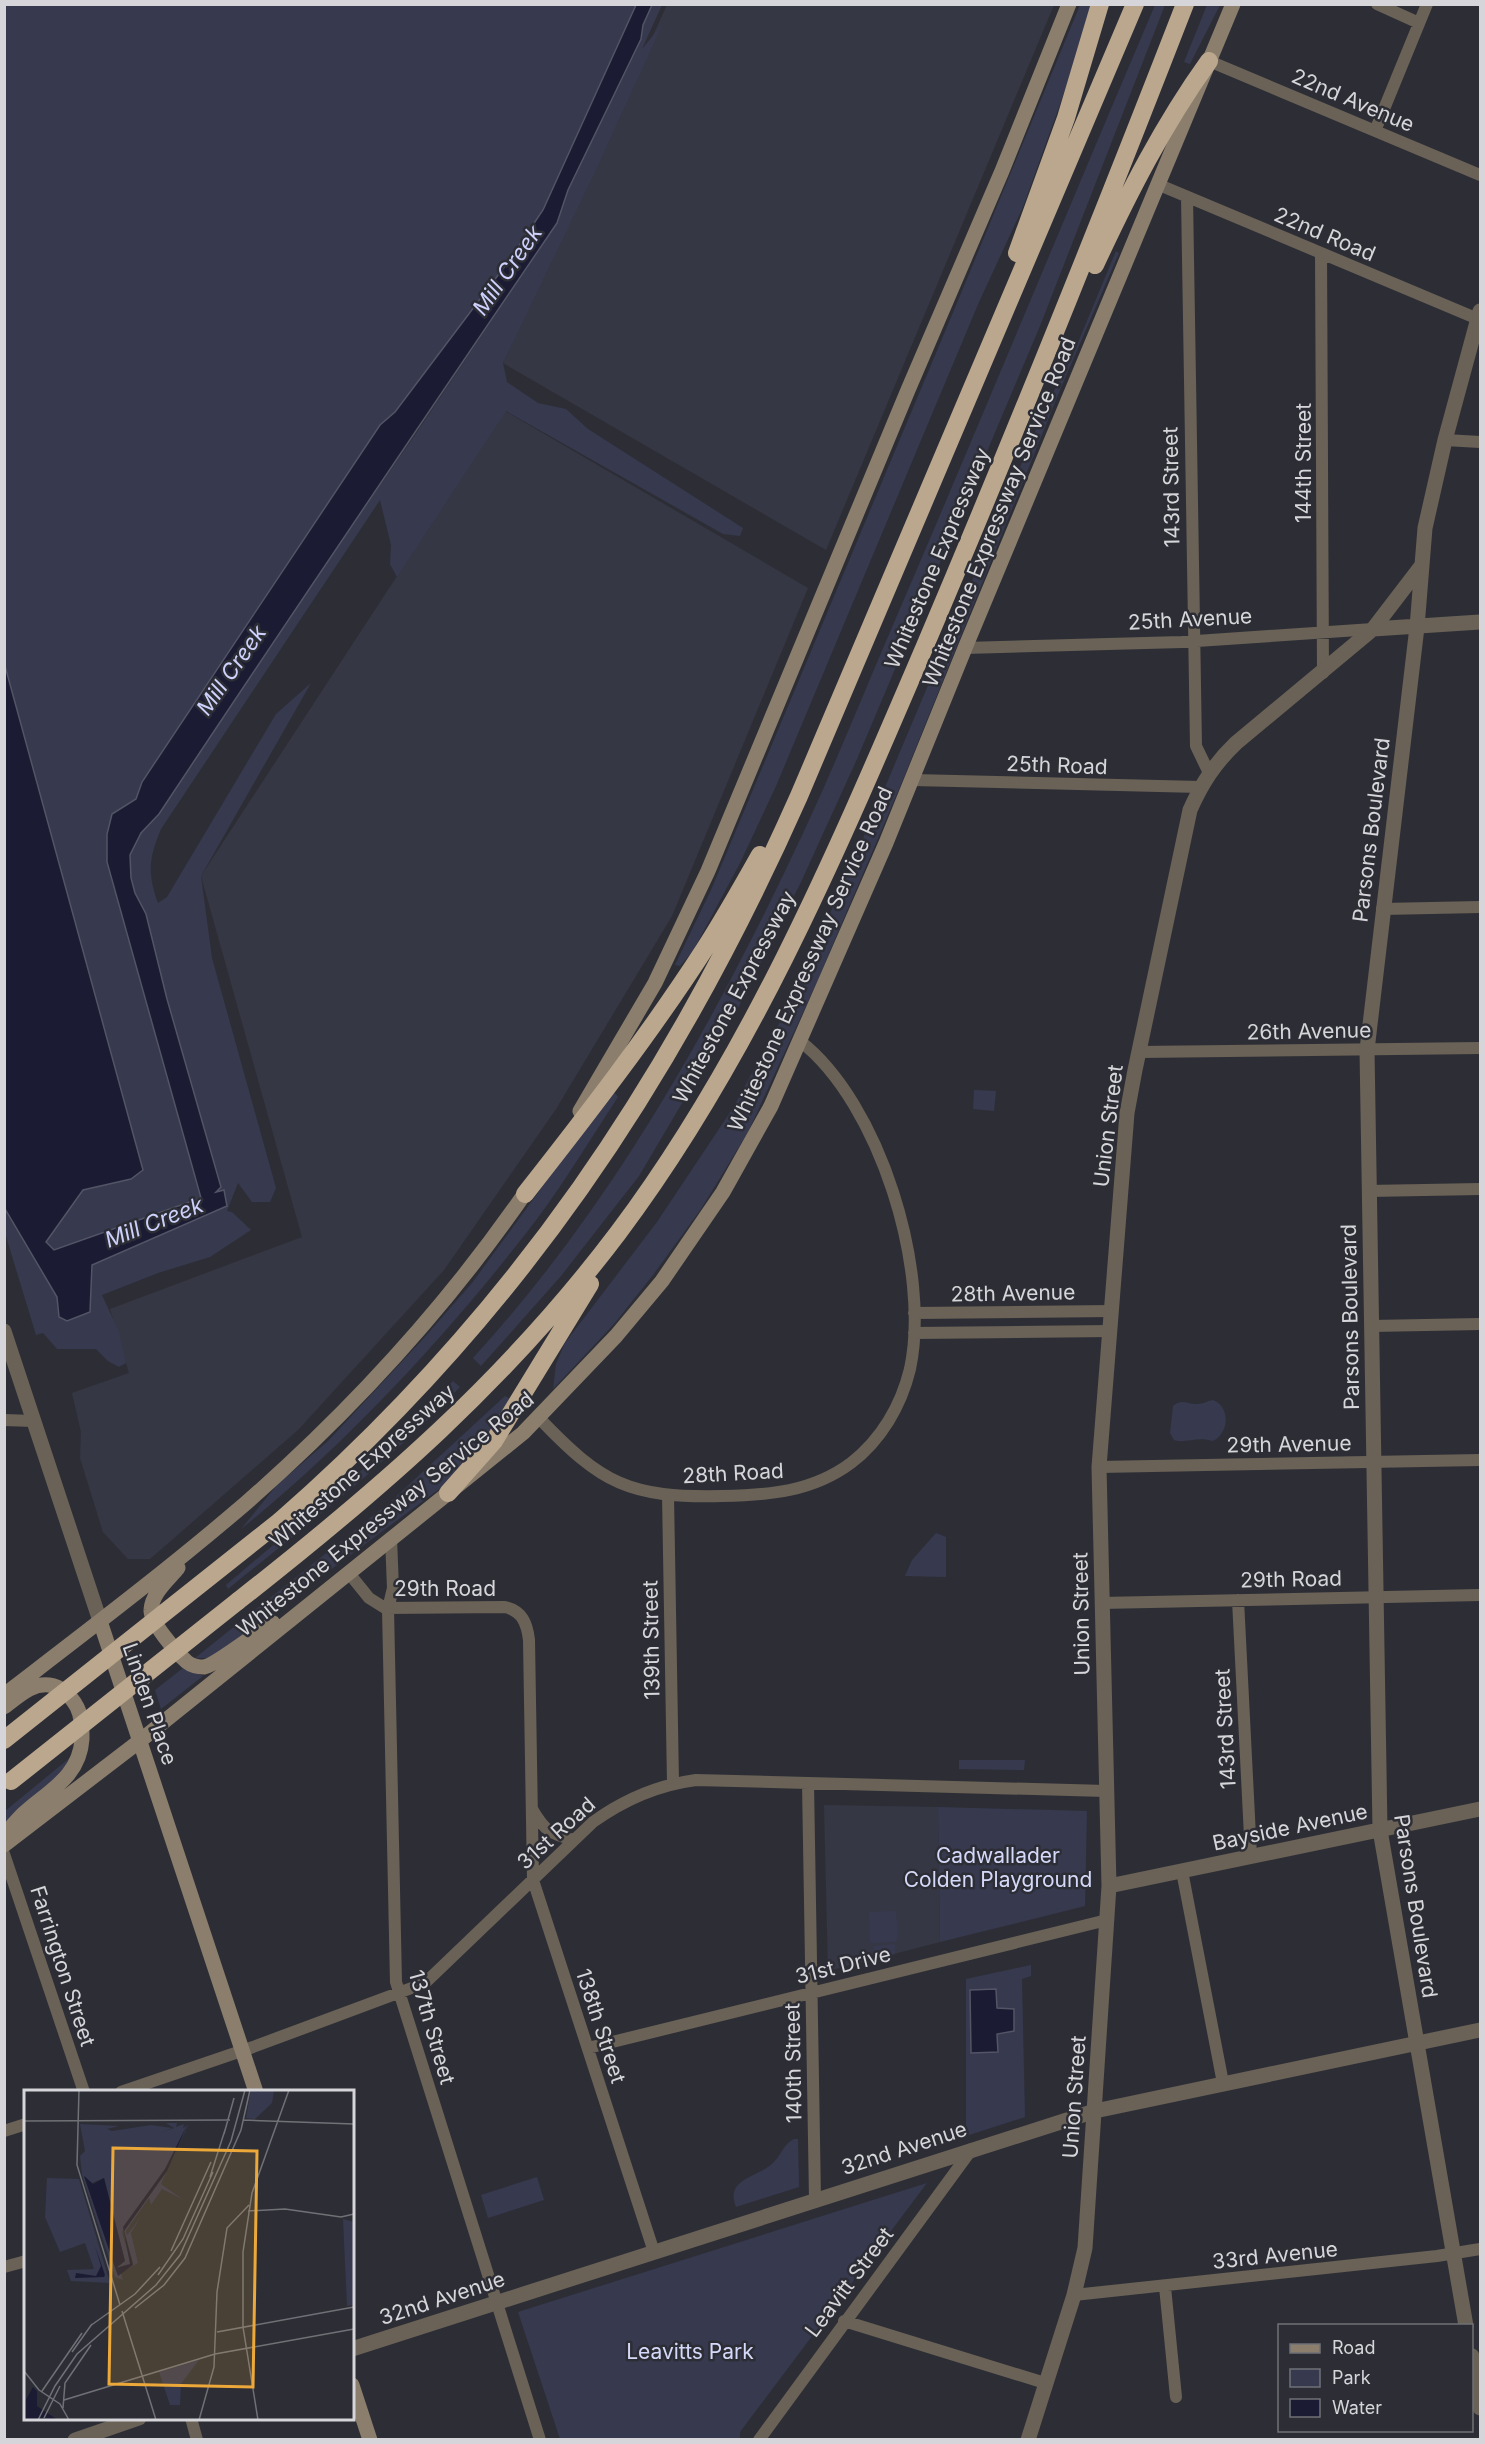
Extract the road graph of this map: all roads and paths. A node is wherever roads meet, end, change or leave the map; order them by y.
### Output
1 (1069, 4) edge
2 (1100, 4) edge
3 (1135, 4) edge
4 (1185, 4) edge
5 (1233, 4) edge
6 (1377, 4) edge
7 (1427, 4) edge
8 (1419, 23) junction
9 (1209, 61) junction
10 (1375, 130) junction
11 (1480, 175) edge
12 (1157, 184) junction
13 (1186, 196) junction
14 (1321, 253) junction
15 (1479, 315) edge
16 (1445, 440) junction
17 (1480, 442) edge
18 (938, 470) junction
19 (991, 490) junction
20 (1422, 565) junction
21 (1480, 621) edge
22 (1417, 627) junction
23 (1373, 629) junction
24 (1324, 633) junction
25 (1193, 641) junction
26 (965, 648) junction
27 (1323, 673) junction
28 (815, 757) junction
29 (1209, 773) junction
30 (913, 780) junction
31 (1200, 787) junction
32 (1480, 907) edge
33 (1382, 909) junction
34 (800, 1041) junction
35 (1480, 1048) edge
36 (1367, 1050) junction
37 (1139, 1052) junction
38 (653, 1183) junction
39 (1480, 1189) edge
40 (1368, 1191) junction
41 (525, 1194) junction
42 (1112, 1311) junction
43 (914, 1313) junction
44 (1480, 1324) edge
45 (1371, 1326) junction
46 (4, 1331) edge
47 (1111, 1331) junction
48 (914, 1333) junction
49 (539, 1418) junction
50 (4, 1420) edge
51 (34, 1421) junction
52 (1480, 1460) edge
53 (1373, 1462) junction
54 (1099, 1467) junction
55 (448, 1493) junction
56 (668, 1495) junction
57 (392, 1538) junction
58 (199, 1542) junction
59 (348, 1572) junction
60 (1480, 1595) edge
61 (1376, 1597) junction
62 (1238, 1600) junction
63 (1101, 1603) junction
64 (305, 1606) junction
65 (388, 1609) junction
66 (519, 1613) joint
67 (100, 1621) junction
68 (4, 1695) edge
69 (4, 1707) edge
70 (4, 1740) edge
71 (141, 1740) junction
72 (673, 1783) junction
73 (808, 1783) junction
74 (8, 1784) edge
75 (1106, 1791) junction
76 (531, 1809) junction
77 (1480, 1809) edge
78 (1380, 1830) junction
79 (4, 1838) edge
80 (574, 1840) junction
81 (4, 1845) edge
82 (4, 1854) edge
83 (1251, 1856) junction
84 (1182, 1871) junction
85 (533, 1880) junction
86 (1109, 1886) junction
87 (1107, 1920) junction
88 (812, 1993) junction
89 (400, 1994) junction
90 (1480, 2030) edge
91 (1417, 2043) junction
92 (588, 2048) junction
93 (242, 2050) junction
94 (1223, 2083) junction
95 (84, 2090) edge
96 (124, 2090) edge
97 (256, 2090) edge
98 (1095, 2111) junction
99 (24, 2125) edge
100 (4, 2131) edge
101 (973, 2148) junction
102 (815, 2199) junction
103 (1480, 2249) edge
104 (654, 2252) junction
105 (1454, 2254) junction
106 (24, 2262) edge
107 (4, 2268) edge
108 (1165, 2287) junction
109 (1074, 2295) junction
110 (496, 2303) junction
111 (844, 2321) junction
112 (1466, 2324) edge
113 (354, 2348) edge
114 (1473, 2362) edge
115 (1045, 2383) junction
116 (354, 2391) edge
117 (1176, 2397) dead end
118 (1480, 2408) edge
119 (133, 2420) edge
120 (191, 2420) edge
121 (75, 2439) edge
122 (197, 2439) edge
123 (370, 2439) edge
124 (540, 2439) edge
125 (762, 2439) edge
126 (1028, 2439) edge

1 - 41 main road
2 - 18 highway
3 - 18 highway, Whitestone Expressway
4 - 19 highway, Whitestone Expressway
5 - 9 main road, Whitestone Expressway Service Road
6 - 8 street
7 - 8 street
8 - 10 street
9 - 10 street, 22nd Avenue
9 - 12 main road, Whitestone Expressway Service Road
9 - 19 highway
10 - 11 street, 22nd Avenue
12 - 13 street, 22nd Road
12 - 26 main road, Whitestone Expressway Service Road
13 - 14 street, 22nd Road
13 - 25 street, 143rd Street
14 - 15 street, 22nd Road
14 - 24 street, 144th Street
15 - 16 street, Parsons Boulevard
16 - 17 street
16 - 20 street, Parsons Boulevard
18 - 28 highway, Whitestone Expressway
19 - 38 highway, Whitestone Expressway
20 - 22 street, Parsons Boulevard
20 - 23 street, Union Street
21 - 22 street, 25th Avenue
22 - 23 street, 25th Avenue
22 - 33 street, Parsons Boulevard
23 - 24 street, 25th Avenue
23 - 27 street, Union Street
24 - 25 street, 25th Avenue
24 - 27 street, 144th Street
25 - 26 street, 25th Avenue
25 - 29 street, 143rd Street
26 - 30 main road, Whitestone Expressway Service Road
27 - 29 street, Union Street
28 - 41 highway
28 - 70 highway, Whitestone Expressway, bridge
29 - 31 street, Union Street
30 - 31 street, 25th Road
30 - 34 main road, Whitestone Expressway Service Road
31 - 37 street, Union Street
32 - 33 street
33 - 36 street, Parsons Boulevard
34 - 43 street, 28th Road
34 - 49 main road, Whitestone Expressway Service Road
35 - 36 street, 26th Avenue
36 - 37 street, 26th Avenue
36 - 40 street, Parsons Boulevard
37 - 42 street, Union Street
38 - 55 highway
38 - 74 highway, Whitestone Expressway, bridge
39 - 40 street
40 - 45 street, Parsons Boulevard
41 - 58 main road
42 - 43 street, 28th Avenue
42 - 47 street, Union Street
43 - 48 street, 28th Road
44 - 45 street
45 - 53 street, Parsons Boulevard
46 - 51 street, Linden Place
47 - 48 street, 28th Avenue
47 - 54 street, Union Street
48 - 56 street, 28th Road
49 - 55 main road, Whitestone Expressway Service Road
49 - 56 street, 28th Road
50 - 51 street
51 - 67 street, Linden Place
52 - 53 street, 29th Avenue
53 - 54 street, 29th Avenue
53 - 61 street, Parsons Boulevard
54 - 63 street, Union Street
55 - 57 main road, Whitestone Expressway Service Road
56 - 72 street, 139th Street
57 - 59 main road, Whitestone Expressway Service Road
57 - 65 street, 137th Street
58 - 64 main road
58 - 67 main road
59 - 64 main road, Whitestone Expressway Service Road
59 - 65 street, 29th Road
60 - 61 street, 29th Road
61 - 62 street, 29th Road
61 - 78 street, Parsons Boulevard
62 - 63 street, 29th Road
62 - 83 street, 143rd Street
63 - 75 street, Union Street
64 - 71 main road, Whitestone Expressway Service Road
65 - 66 street, 29th Road
65 - 89 street, 137th Street
66 - 76 street, 138th Street
67 - 68 main road
67 - 71 main road, Linden Place
69 - 79 main road
71 - 81 main road, Whitestone Expressway Service Road
71 - 93 main road, Linden Place
72 - 73 street, 31st Road
72 - 80 street, 31st Road
73 - 75 street, 31st Road
73 - 88 street, 140th Street
75 - 86 street, Union Street
76 - 80 street
76 - 85 street, 138th Street
77 - 78 street, Bayside Avenue
78 - 83 street, Bayside Avenue
78 - 91 street, Parsons Boulevard
80 - 85 street, 31st Road
82 - 95 street, Farrington Street
83 - 84 street, Bayside Avenue
84 - 86 street, Bayside Avenue
84 - 94 street
85 - 89 street, 31st Road
85 - 92 street, 138th Street
86 - 87 street, Union Street
87 - 88 street, 31st Drive
87 - 98 street, Union Street
88 - 92 street, 31st Drive
88 - 102 street, 140th Street
89 - 93 street, 31st Road
89 - 110 street, 137th Street
90 - 91 street, 32nd Avenue
91 - 94 street, 32nd Avenue
91 - 105 street, Parsons Boulevard
92 - 104 street, 138th Street
93 - 96 street, 31st Road
93 - 97 main road, Linden Place
94 - 98 street, 32nd Avenue
98 - 101 street, 32nd Avenue
98 - 109 street, Union Street
99 - 100 street
101 - 102 street, 32nd Avenue
101 - 111 street, Leavitt Street
102 - 104 street, 32nd Avenue
103 - 105 street, 33rd Avenue
104 - 110 street, 32nd Avenue
105 - 108 street, 33rd Avenue
105 - 112 street, Parsons Boulevard
106 - 107 street
108 - 109 street, 33rd Avenue
108 - 117 street
109 - 115 street, Union Street
110 - 113 street, 32nd Avenue
110 - 124 street, 137th Street
111 - 115 street
111 - 125 street, Leavitt Street
114 - 118 street
115 - 126 street, Union Street
116 - 123 main road
119 - 121 street
120 - 122 street

